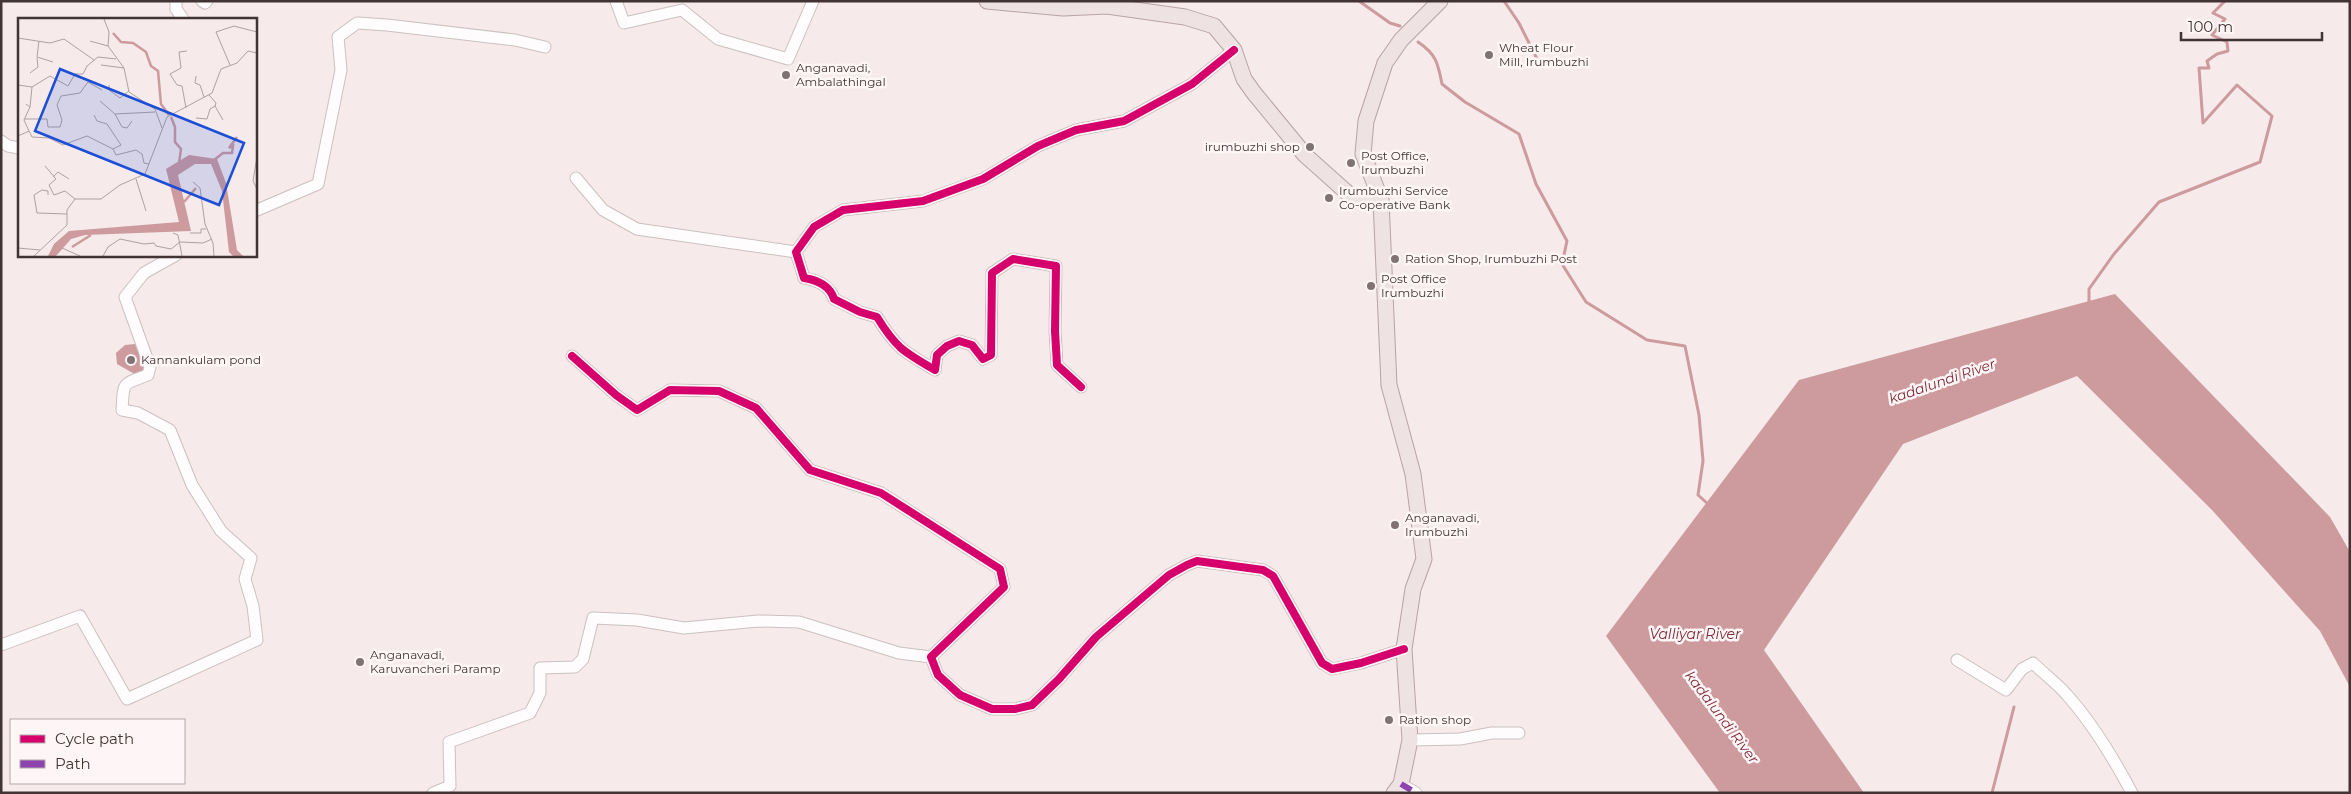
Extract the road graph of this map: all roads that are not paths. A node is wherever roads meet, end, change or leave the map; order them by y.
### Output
1 (176, 1) edge
2 (202, 1) edge
3 (207, 1) edge
4 (616, 1) edge
5 (813, 1) edge
6 (986, 1) edge
7 (1440, 1) edge
8 (182, 18) edge
9 (545, 47) dead end
10 (1234, 50) junction
11 (1, 141) edge
12 (18, 148) edge
13 (576, 178) dead end
14 (1382, 200) junction
15 (256, 211) edge
16 (796, 252) junction
17 (174, 256) edge
18 (572, 356) dead end
19 (1081, 387) dead end
20 (1, 645) edge
21 (1404, 649) junction
22 (931, 657) junction
23 (1957, 660) dead end
24 (1519, 733) dead end
25 (1410, 740) junction
26 (450, 786) junction
27 (1398, 788) edge
28 (433, 793) edge
29 (460, 793) edge
30 (1416, 793) edge
31 (2132, 793) edge

1 - 8 street
2 - 3 street
4 - 5 street
6 - 10 main road
7 - 14 main road
9 - 15 street
10 - 14 main road
10 - 16 street
11 - 12 street
13 - 16 street
14 - 21 main road
16 - 19 street
17 - 20 street
18 - 22 street
21 - 22 street
21 - 25 main road
22 - 26 street
23 - 31 street
24 - 25 street
25 - 27 main road
26 - 28 street
26 - 29 street
27 - 30 street

